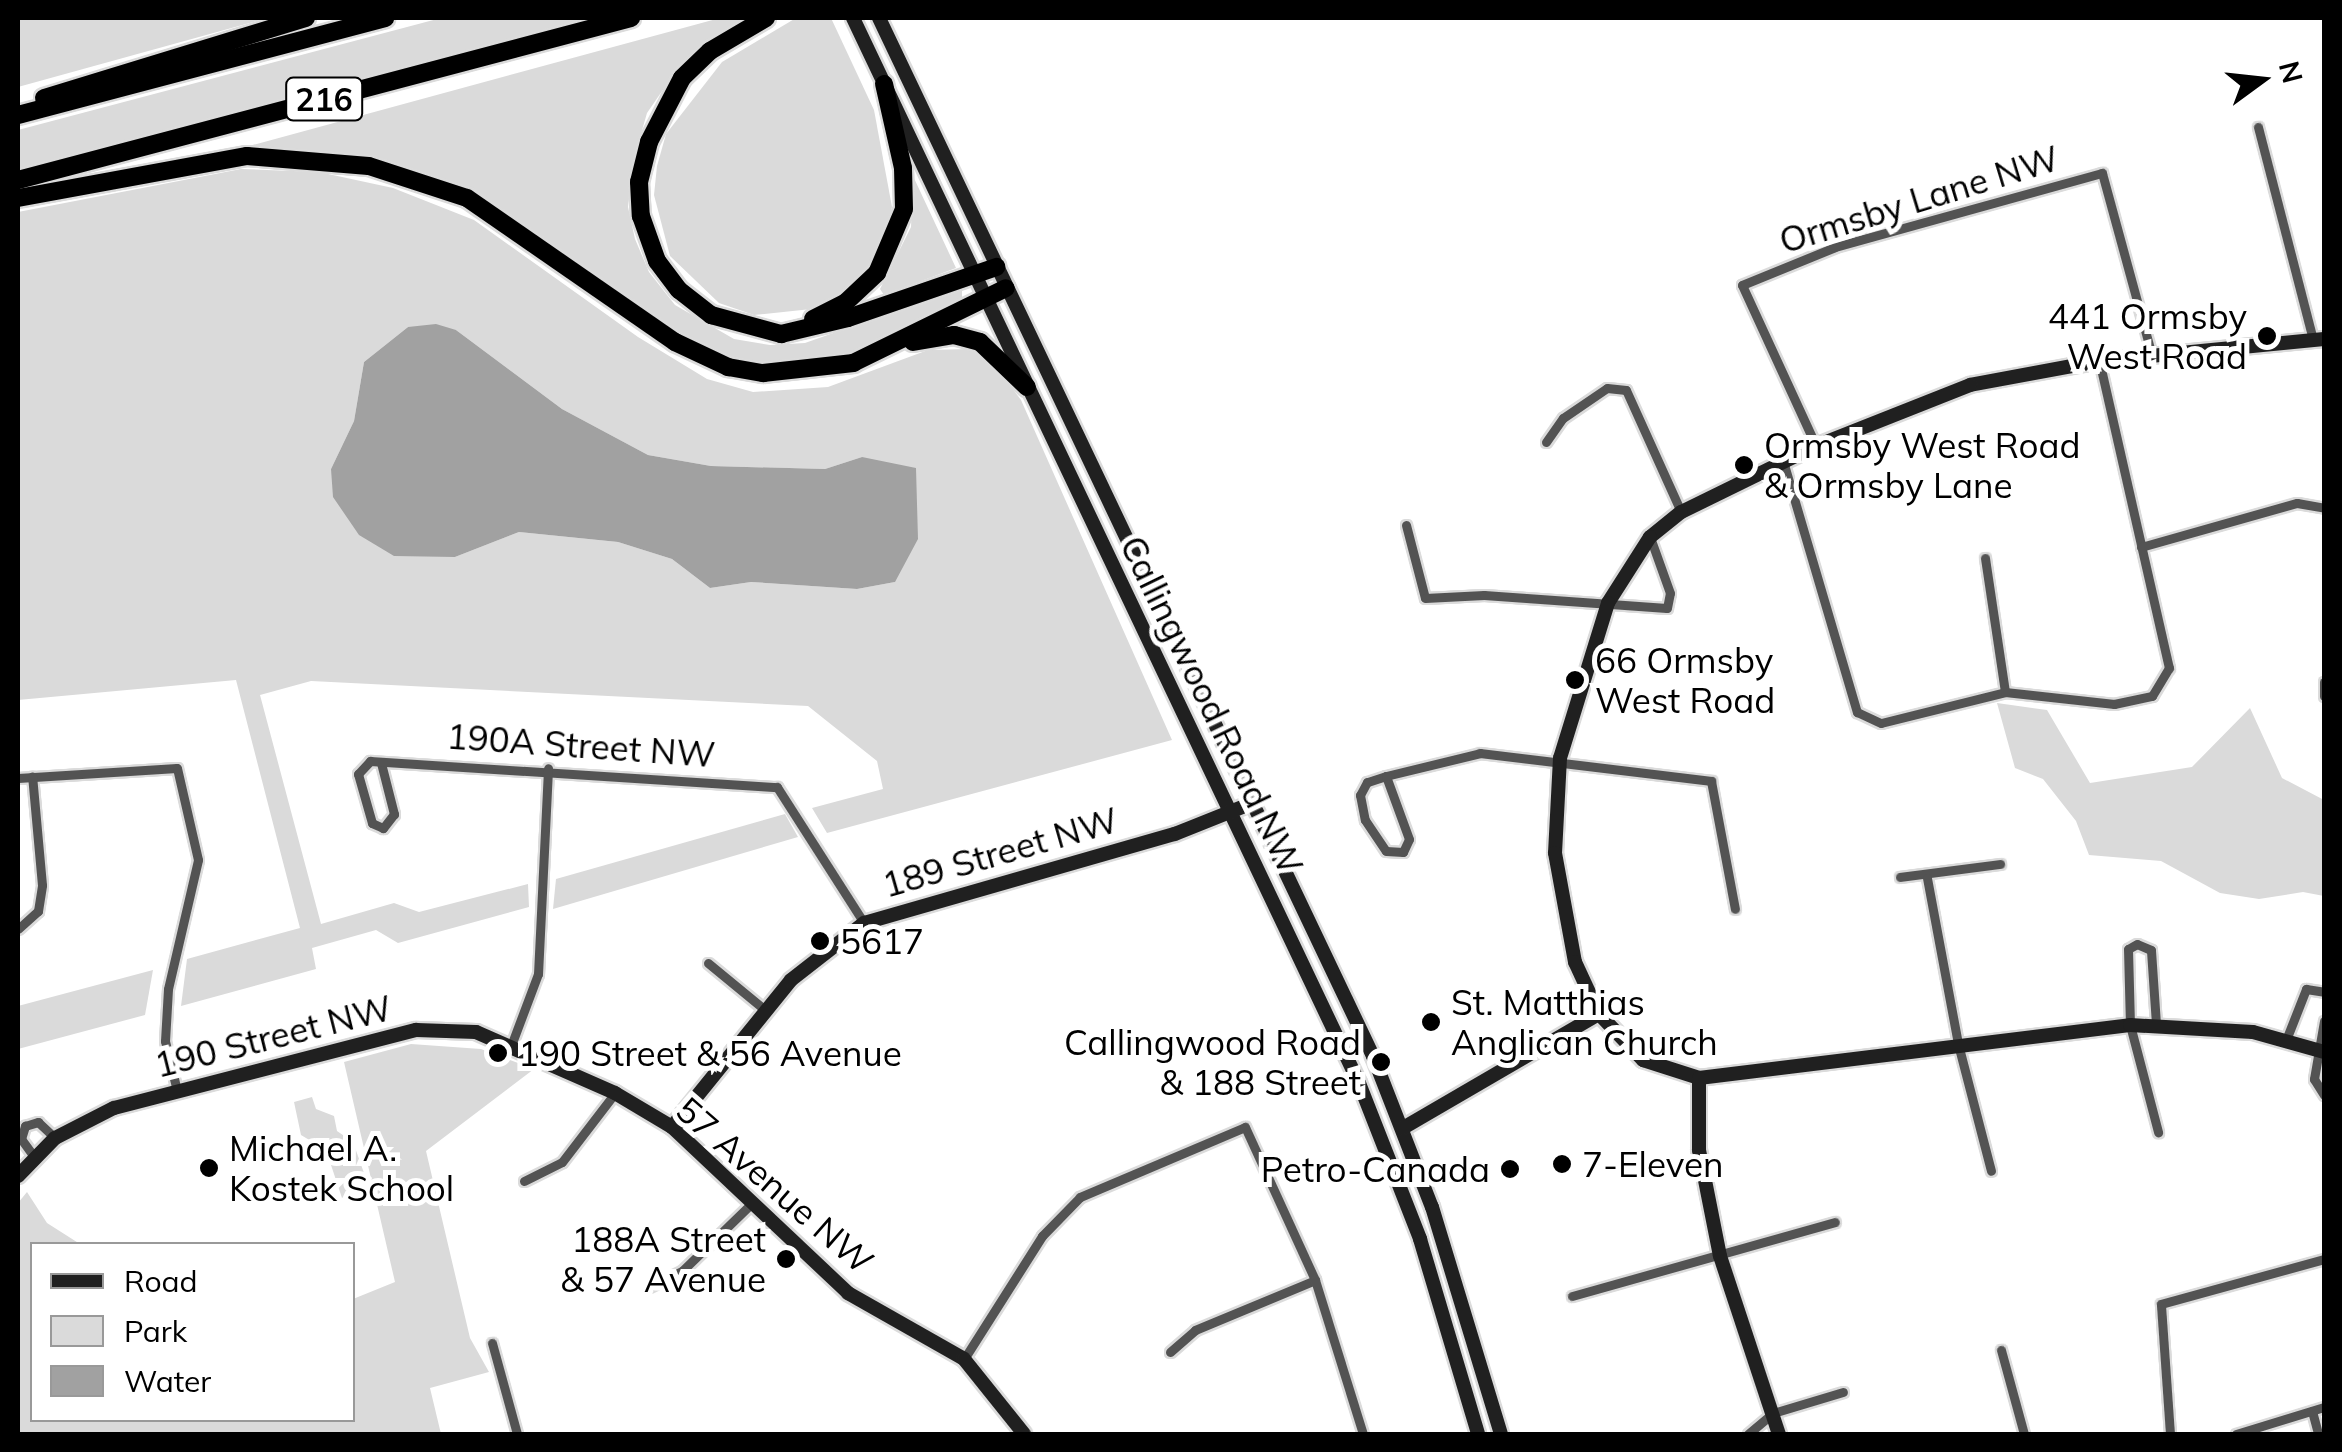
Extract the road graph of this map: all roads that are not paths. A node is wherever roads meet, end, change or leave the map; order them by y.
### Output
1 (306, 18) edge
2 (385, 18) edge
3 (631, 18) edge
4 (766, 18) edge
5 (853, 18) edge
6 (879, 18) edge
7 (884, 84) junction
8 (18, 112) edge
9 (2258, 127) dead end
10 (18, 180) edge
11 (18, 198) edge
12 (996, 267) junction
13 (973, 276) junction
14 (1006, 288) junction
15 (984, 299) junction
16 (781, 334) junction
17 (2319, 340) edge
18 (902, 343) junction
19 (2152, 356) junction
20 (2098, 361) junction
21 (1027, 387) junction
22 (1546, 442) dead end
23 (1816, 446) junction
24 (1784, 461) junction
25 (2324, 508) edge
26 (1681, 512) junction
27 (1406, 525) dead end
28 (1650, 538) junction
29 (2141, 547) junction
30 (1984, 558) dead end
31 (1608, 603) junction
32 (2324, 682) edge
33 (2005, 692) junction
34 (2324, 696) edge
35 (1560, 758) junction
36 (381, 762) junction
37 (548, 768) junction
38 (32, 776) junction
39 (1386, 776) junction
40 (18, 778) edge
41 (1250, 804) junction
42 (1230, 812) junction
43 (2000, 864) dead end
44 (1900, 877) dead end
45 (1927, 878) junction
46 (1735, 909) dead end
47 (864, 923) junction
48 (19, 928) edge
49 (708, 963) dead end
50 (2324, 992) edge
51 (765, 1010) junction
52 (1598, 1014) junction
53 (2324, 1021) edge
54 (2130, 1024) junction
55 (2156, 1024) junction
56 (2286, 1040) junction
57 (512, 1043) junction
58 (1958, 1044) junction
59 (2322, 1051) edge
60 (1699, 1078) junction
61 (177, 1091) junction
62 (615, 1093) junction
63 (2324, 1095) edge
64 (672, 1127) junction
65 (1403, 1128) junction
66 (2158, 1132) dead end
67 (55, 1138) junction
68 (1382, 1138) junction
69 (35, 1158) junction
70 (1991, 1170) dead end
71 (18, 1176) edge
72 (524, 1181) dead end
73 (752, 1203) junction
74 (1835, 1222) dead end
75 (1720, 1256) junction
76 (2324, 1259) edge
77 (1315, 1280) junction
78 (649, 1287) dead end
79 (1572, 1296) dead end
80 (492, 1343) dead end
81 (2001, 1350) dead end
82 (1170, 1352) dead end
83 (964, 1359) junction
84 (1843, 1392) dead end
85 (2324, 1406) edge
86 (2312, 1411) junction
87 (1774, 1413) junction
88 (518, 1434) edge
89 (1024, 1434) edge
90 (1363, 1434) edge
91 (1478, 1434) edge
92 (1501, 1434) edge
93 (1748, 1434) edge
94 (1779, 1434) edge
95 (2024, 1434) edge
96 (2170, 1434) edge
97 (2236, 1434) edge
98 (2318, 1434) edge

1 - 8 highway
2 - 8 highway, 216
3 - 10 highway, 216
4 - 16 highway
5 - 7 street, Callingwood Road NW
6 - 12 street, Callingwood Road NW
7 - 13 street, Callingwood Road NW
7 - 16 highway
9 - 17 street
11 - 18 highway
12 - 13 highway
12 - 14 street, Callingwood Road NW
13 - 15 street, Callingwood Road NW
13 - 16 highway
14 - 15 highway
14 - 41 street, Callingwood Road NW
15 - 18 highway
15 - 21 street, Callingwood Road NW
17 - 19 street
18 - 21 highway
19 - 20 street
19 - 23 street, Ormsby Lane NW
20 - 23 street
20 - 29 street
21 - 42 street, Callingwood Road NW
22 - 26 street
23 - 24 street
24 - 26 street
24 - 33 street
25 - 29 street
26 - 28 street
27 - 31 street
28 - 31 street
28 - 31 street
29 - 33 street
30 - 33 street
31 - 35 street
32 - 34 street
35 - 39 street
35 - 46 street
35 - 52 street
36 - 36 street
36 - 37 street, 190A Street NW
37 - 47 street, 190A Street NW
37 - 57 street
38 - 40 street
38 - 48 street
38 - 61 street
39 - 39 street
41 - 42 street, 189 Street NW
41 - 65 street, Callingwood Road NW
42 - 47 street, 189 Street NW
42 - 68 street, Callingwood Road NW
43 - 45 street
44 - 45 street
45 - 58 street
47 - 51 street, 189 Street NW
49 - 51 street
50 - 56 street
51 - 64 street, 189 Street NW
52 - 60 street
52 - 65 street
53 - 59 street
54 - 55 street
54 - 55 street
54 - 58 street
54 - 66 street
55 - 56 street
56 - 59 street
57 - 61 street, 190 Street NW
57 - 62 street, 57 Avenue NW
58 - 60 street
58 - 70 street
59 - 63 street
60 - 75 street
61 - 67 street, 190 Street NW
62 - 64 street, 57 Avenue NW
62 - 72 street
64 - 73 street, 57 Avenue NW
65 - 68 street
65 - 92 street, Callingwood Road NW
67 - 69 street, 190 Street NW
67 - 69 street, 190 Street NW
68 - 91 street, Callingwood Road NW
69 - 71 street, 190 Street NW
73 - 78 street
73 - 83 street, 57 Avenue NW
74 - 75 street
75 - 79 street
75 - 87 street
76 - 96 street
77 - 82 street
77 - 83 street
77 - 90 street
80 - 88 street
81 - 95 street
83 - 89 street, 57 Avenue NW
84 - 87 street
85 - 86 street
86 - 97 street
86 - 98 street
87 - 93 street
87 - 94 street

